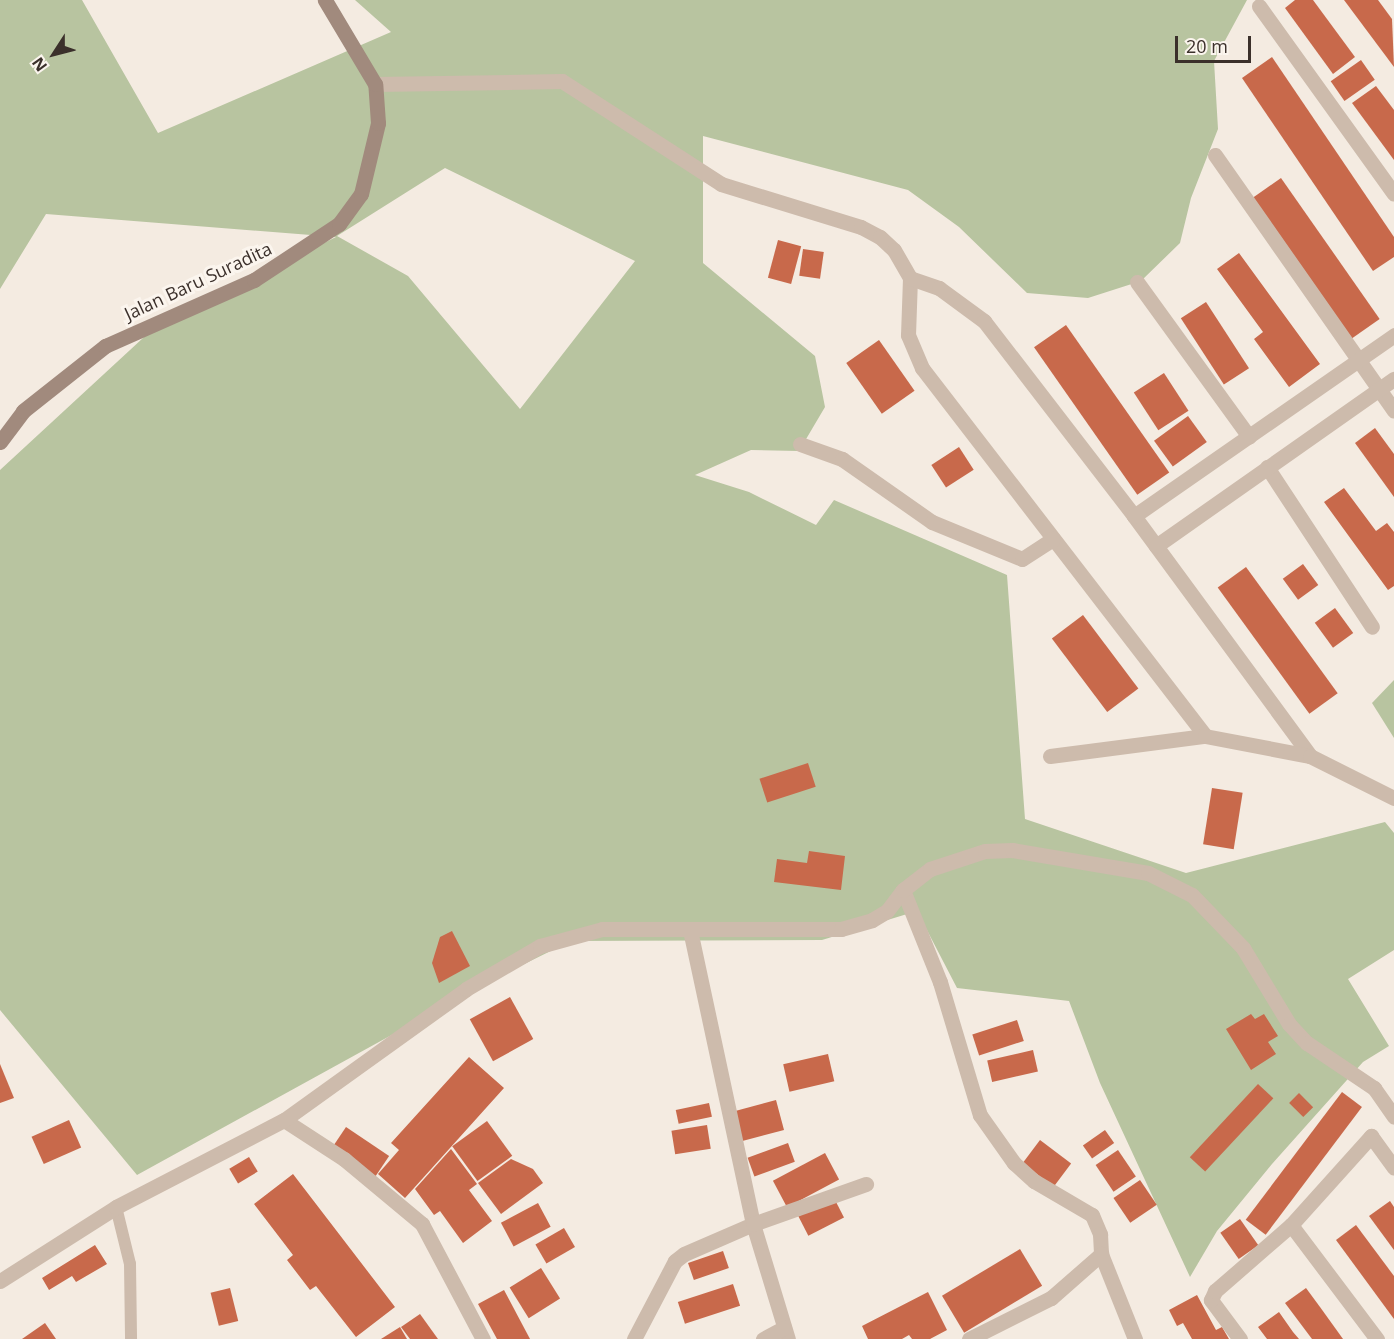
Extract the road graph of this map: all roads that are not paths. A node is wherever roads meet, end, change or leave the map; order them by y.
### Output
1 (325, 0) edge
2 (1259, 6) dead end
3 (375, 84) junction
4 (1215, 155) dead end
5 (1394, 194) edge
6 (910, 278) junction
7 (1137, 282) dead end
8 (1394, 334) edge
9 (1360, 360) junction
10 (1394, 379) edge
11 (1379, 390) junction
12 (1394, 411) edge
13 (1249, 437) junction
14 (0, 442) edge
15 (800, 444) dead end
16 (1267, 467) junction
17 (1134, 516) junction
18 (1053, 539) junction
19 (1155, 546) junction
20 (1372, 627) dead end
21 (1205, 736) junction
22 (1050, 756) dead end
23 (1310, 756) junction
24 (1373, 787) junction
25 (1394, 798) edge
26 (1394, 812) edge
27 (903, 890) junction
28 (690, 930) junction
29 (1394, 1117) edge
30 (284, 1120) junction
31 (1394, 1168) edge
32 (866, 1184) dead end
33 (116, 1207) junction
34 (753, 1224) junction
35 (1291, 1225) junction
36 (1101, 1254) junction
37 (0, 1281) edge
38 (786, 1334) edge
39 (131, 1339) edge
40 (483, 1339) edge
41 (634, 1339) edge
42 (763, 1339) edge
43 (969, 1339) edge
44 (1135, 1339) edge
45 (1240, 1339) edge
46 (1377, 1339) edge

1 - 3 main road, Jalan Baru Suradita
2 - 5 street
3 - 6 street
3 - 14 main road, Jalan Baru Suradita
4 - 9 street
6 - 17 street
6 - 18 street
7 - 13 street
8 - 9 street
9 - 11 street
9 - 13 street
10 - 11 street
11 - 12 street
11 - 16 street
13 - 17 street
15 - 18 street
16 - 19 street
16 - 20 street
17 - 19 street
18 - 21 street
19 - 23 street
21 - 22 street
21 - 23 street
23 - 24 street
24 - 25 street
24 - 26 street
27 - 28 street
27 - 29 street
27 - 36 street
28 - 30 street
28 - 34 street
30 - 33 street
30 - 40 street
31 - 35 street
32 - 34 street
33 - 37 street
33 - 39 lane
34 - 38 street
34 - 41 street
35 - 45 street
35 - 46 street
36 - 43 street
36 - 44 street
38 - 42 street

